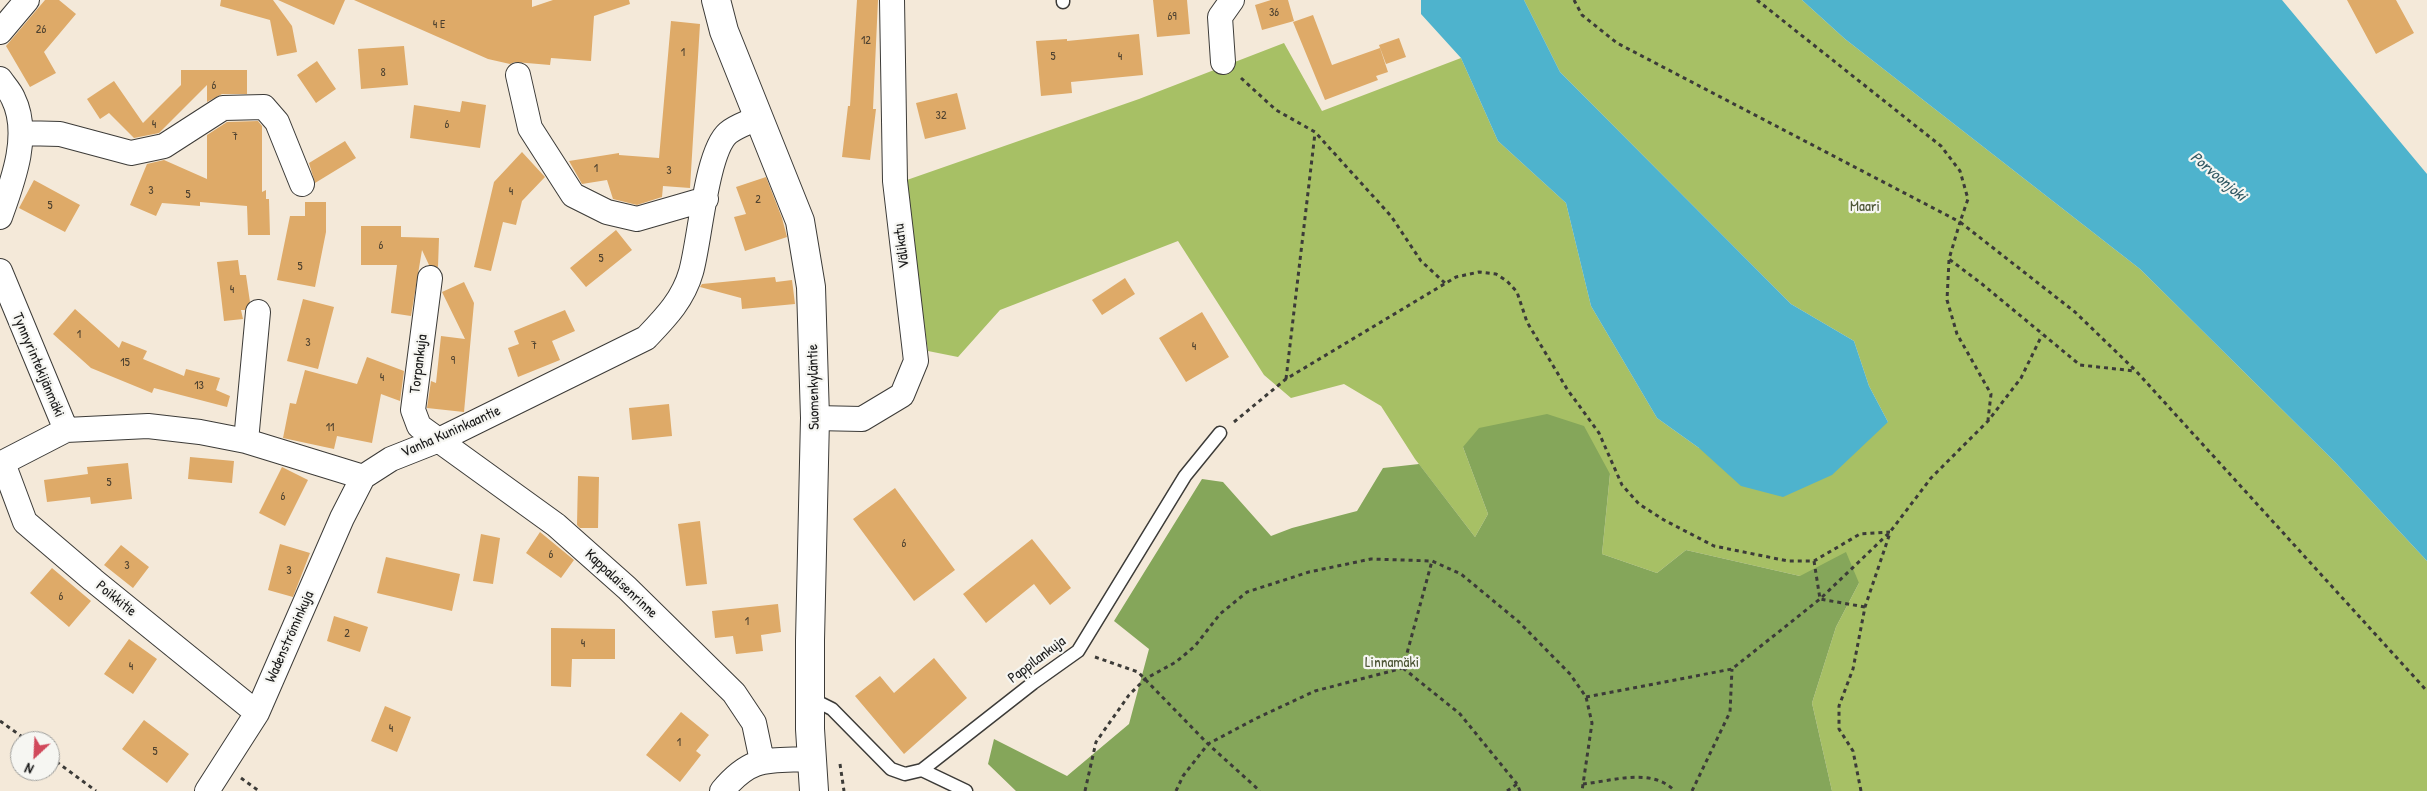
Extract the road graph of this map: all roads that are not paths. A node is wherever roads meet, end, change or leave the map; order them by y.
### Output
1 (27, 0) edge
2 (716, 0) edge
3 (892, 0) edge
4 (1232, 0) edge
5 (0, 32) edge
6 (1223, 62) road end
7 (518, 75) dead end
8 (0, 79) edge
9 (759, 117) junction
10 (21, 133) junction
11 (302, 184) dead end
12 (706, 199) junction
13 (0, 217) edge
14 (0, 271) edge
15 (430, 278) dead end
16 (258, 312) dead end
17 (815, 418) junction
18 (66, 430) junction
19 (1220, 433) road end
20 (439, 440) junction
21 (246, 441) junction
22 (2, 463) edge
23 (363, 477) junction
24 (810, 698) junction
25 (257, 713) junction
26 (811, 759) junction
27 (762, 761) junction
28 (922, 770) junction
29 (207, 791) edge
30 (722, 791) edge
31 (814, 791) edge
32 (966, 791) edge

1 - 5 street
2 - 9 street, Suomenkyläntie
3 - 17 street, Välikatu
4 - 6 street
7 - 12 street
8 - 10 street
9 - 12 street, Vanha Kuninkaantie
9 - 17 street, Suomenkyläntie
10 - 11 street
10 - 13 street
12 - 20 street, Vanha Kuninkaantie
14 - 18 street, Tynnyrintekijänmäki
15 - 20 street, Torpankuja
16 - 21 street
17 - 24 street, Suomenkyläntie
18 - 21 street
18 - 22 street
19 - 28 lane, Pappilankuja
20 - 23 street, Vanha Kuninkaantie
20 - 27 street, Kappalaisenrinne
21 - 23 street
22 - 25 street, Poikkitie
23 - 25 street, Wadenströminkuja
24 - 26 street, Suomenkyläntie
24 - 28 lane
25 - 29 street, Wadenströminkuja
26 - 27 street
26 - 31 street, Suomenkyläntie
27 - 30 street
28 - 32 lane

